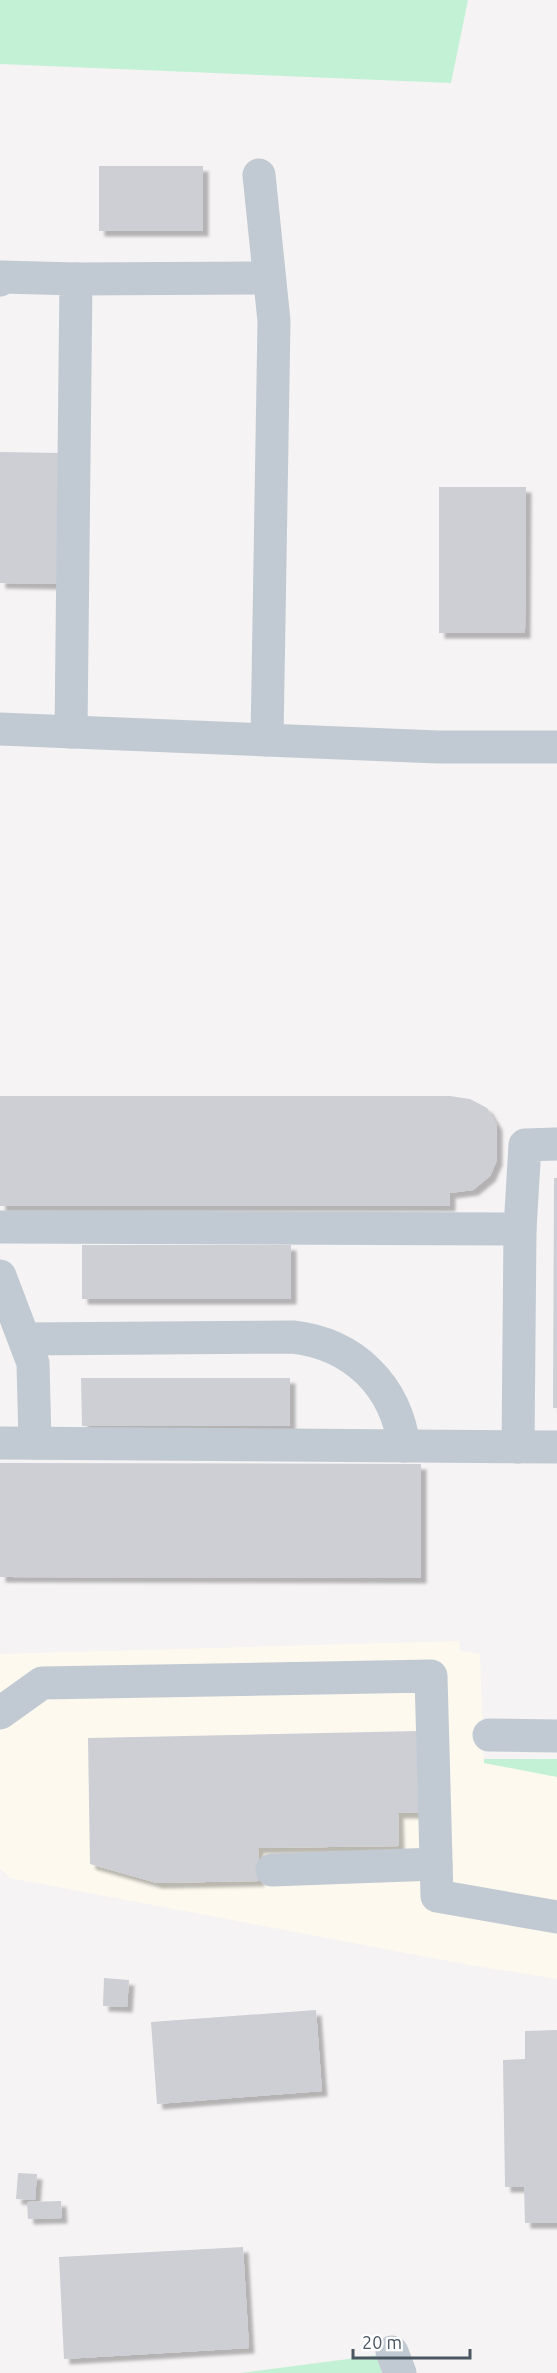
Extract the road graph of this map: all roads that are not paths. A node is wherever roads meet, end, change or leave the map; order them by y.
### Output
1 (259, 175) dead end
2 (269, 278) junction
3 (76, 279) junction
4 (0, 280) edge
5 (0, 729) edge
6 (71, 732) junction
7 (267, 740) junction
8 (557, 747) edge
9 (557, 1144) edge
10 (0, 1227) edge
11 (520, 1229) junction
12 (0, 1276) edge
13 (25, 1339) junction
14 (0, 1443) edge
15 (34, 1443) junction
16 (404, 1446) junction
17 (518, 1447) junction
18 (557, 1447) edge
19 (0, 1713) edge
20 (489, 1735) dead end
21 (557, 1736) edge
22 (436, 1864) junction
23 (272, 1870) dead end
24 (557, 1917) edge

1 - 2 lane
2 - 3 lane
2 - 7 lane
3 - 4 lane
3 - 6 lane
5 - 6 lane
6 - 7 lane
7 - 8 lane
9 - 11 lane
10 - 11 lane
11 - 17 lane
12 - 13 lane
13 - 15 lane
13 - 16 lane
14 - 15 lane
15 - 16 lane
16 - 17 lane
17 - 18 lane
19 - 22 lane
20 - 21 lane
22 - 23 lane
22 - 24 lane

